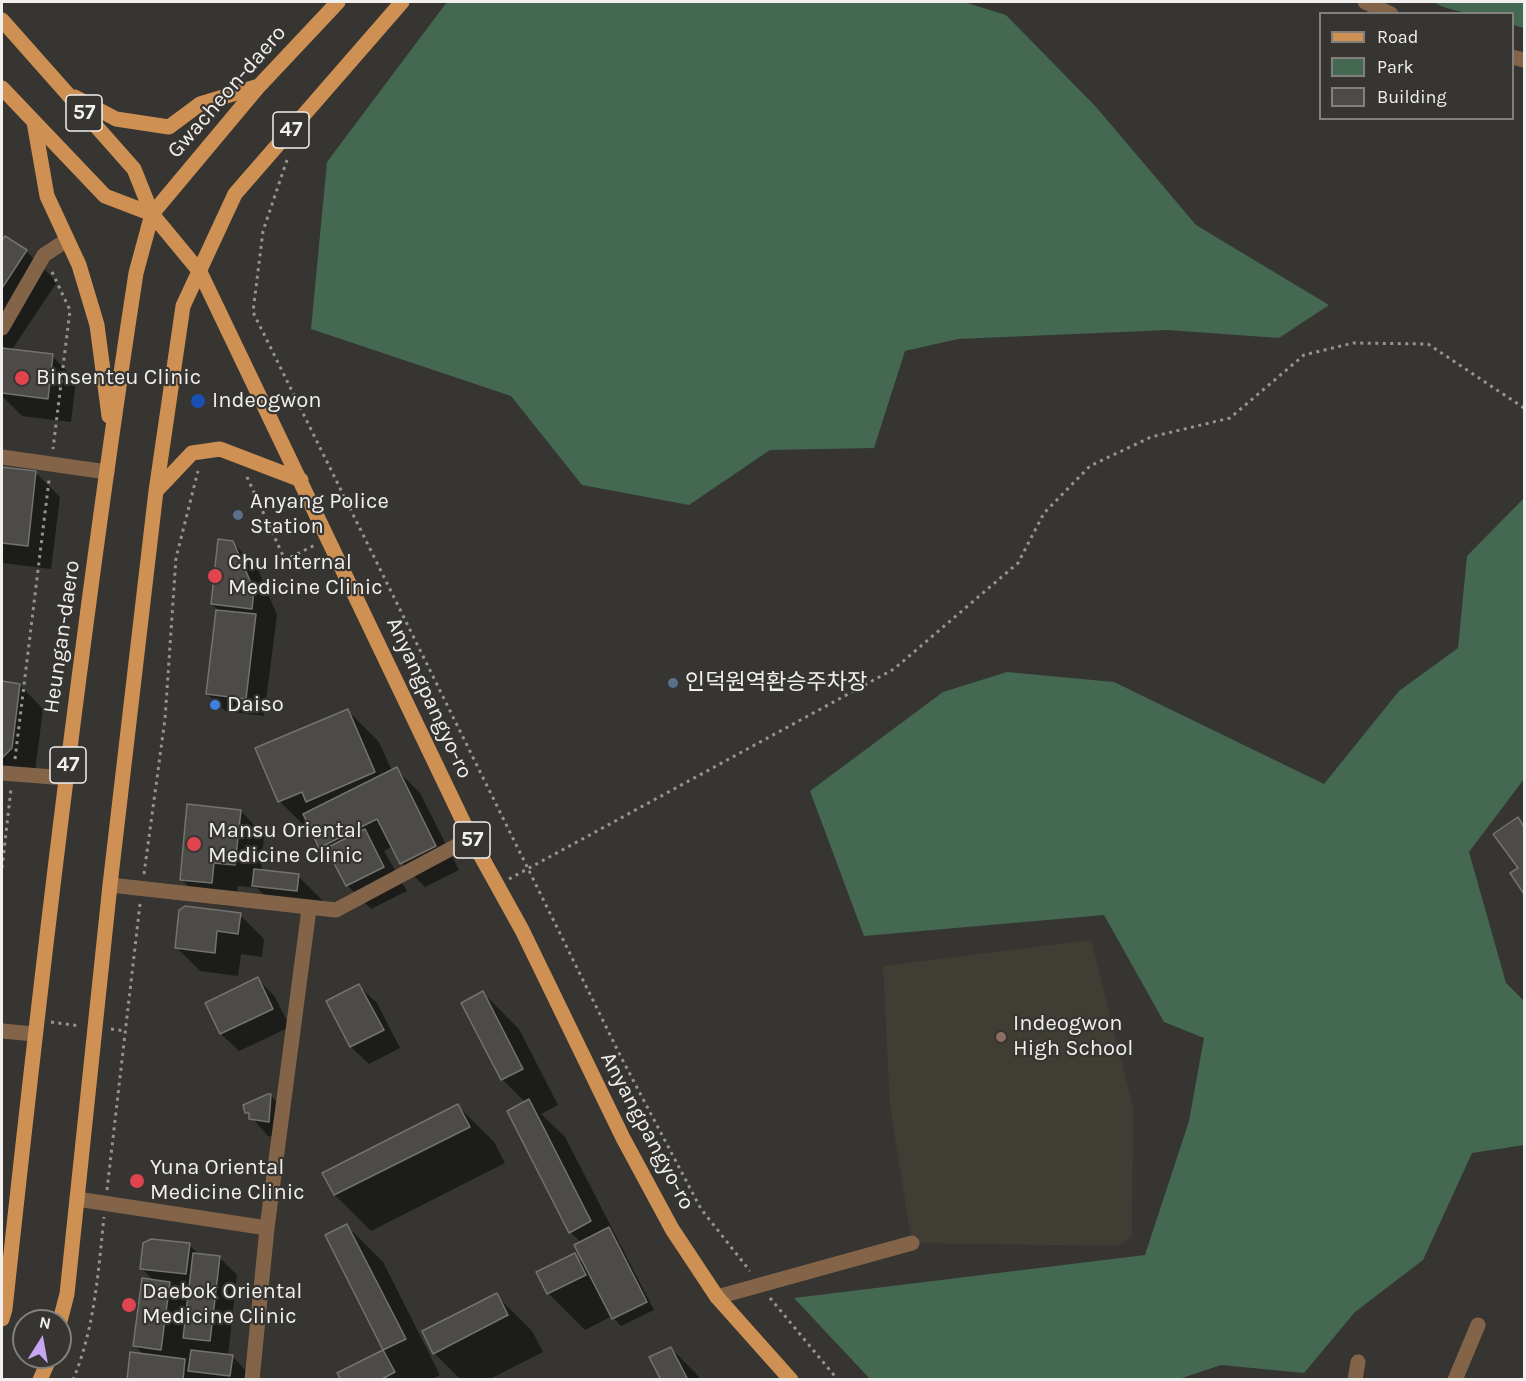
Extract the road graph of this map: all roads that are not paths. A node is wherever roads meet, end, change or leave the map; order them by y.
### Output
1 (338, 2) edge
2 (402, 2) edge
3 (1365, 2) edge
4 (1387, 12) edge
5 (2, 20) edge
6 (259, 86) junction
7 (2, 88) edge
8 (66, 92) junction
9 (34, 122) junction
10 (152, 214) junction
11 (68, 240) junction
12 (200, 272) junction
13 (2, 328) edge
14 (112, 435) junction
15 (2, 458) edge
16 (107, 472) junction
17 (301, 480) junction
18 (156, 490) junction
19 (7, 773) edge
20 (66, 778) junction
21 (471, 838) junction
22 (110, 885) junction
23 (309, 909) junction
24 (35, 1028) junction
25 (2, 1031) edge
26 (77, 1199) junction
27 (267, 1228) junction
28 (912, 1243) dead end
29 (717, 1297) junction
30 (63, 1309) edge
31 (2, 1319) edge
32 (1478, 1324) dead end
33 (1358, 1362) dead end
34 (252, 1380) edge
35 (791, 1380) edge
36 (1355, 1380) edge
37 (1455, 1380) edge

1 - 6 main road, Gwacheon-daero / 47
2 - 12 main road, 47
3 - 4 street
5 - 8 main road, 57
6 - 8 main road
6 - 10 main road, Gwacheon-daero / 47
7 - 9 main road, 57
8 - 10 main road, 57
9 - 10 main road, 57
9 - 11 main road
10 - 12 main road, Anyangpangyo-ro / 57
10 - 14 main road, Heungan-daero / 47
11 - 13 street
11 - 14 main road
12 - 17 main road, Anyangpangyo-ro / 57
12 - 18 main road, 47
14 - 16 main road, Heungan-daero / 47
15 - 16 street
16 - 20 main road, Heungan-daero / 47
17 - 18 main road
17 - 21 main road, Anyangpangyo-ro / 57
18 - 22 main road, 47
19 - 20 street
20 - 24 main road, Heungan-daero / 47
21 - 23 street
21 - 29 main road, Anyangpangyo-ro / 57
22 - 23 street
22 - 26 main road, 47
23 - 27 street
24 - 25 street
24 - 31 main road, Heungan-daero / 47
26 - 27 street
26 - 30 main road, 47
27 - 34 street
28 - 29 street
29 - 35 main road, Anyangpangyo-ro / 57
32 - 37 street
33 - 36 street

